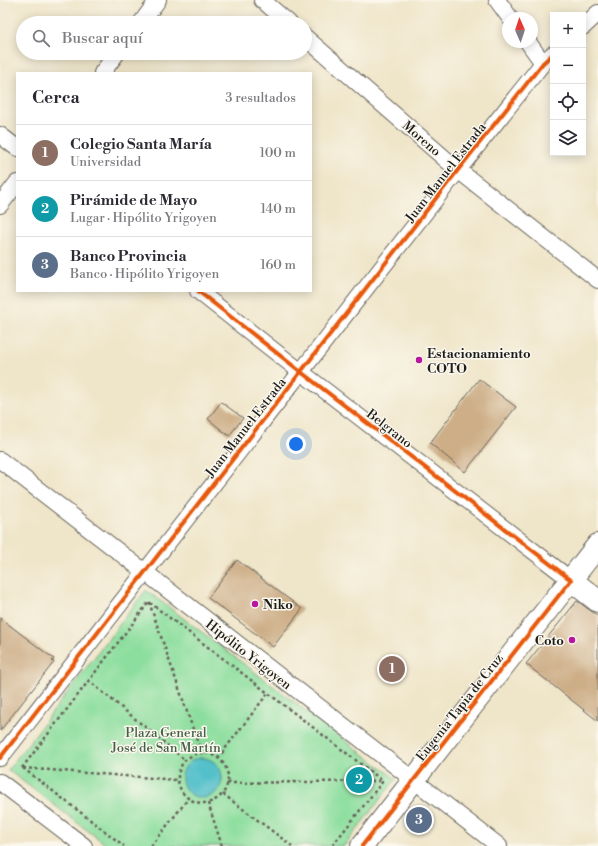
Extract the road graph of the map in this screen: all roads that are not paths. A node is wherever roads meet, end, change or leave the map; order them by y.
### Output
1 (158, 0) edge
2 (262, 0) edge
3 (497, 0) edge
4 (506, 12) edge
5 (598, 13) edge
6 (145, 16) edge
7 (281, 16) edge
8 (586, 24) edge
9 (312, 43) edge
10 (535, 48) edge
11 (548, 59) edge
12 (112, 60) edge
13 (103, 72) edge
14 (0, 135) edge
15 (16, 147) edge
16 (458, 170) junction
17 (16, 184) edge
18 (0, 205) edge
19 (598, 280) edge
20 (199, 292) edge
21 (301, 372) junction
22 (0, 460) edge
23 (598, 545) edge
24 (144, 573) junction
25 (571, 580) junction
26 (598, 600) edge
27 (0, 758) edge
28 (414, 780) junction
29 (0, 782) edge
30 (84, 846) edge
31 (362, 846) edge
32 (499, 846) edge

1 - 6 street
2 - 7 street
3 - 4 street
5 - 8 street
9 - 16 street, Moreno
10 - 11 street
11 - 16 street, Juan Manuel Estrada
12 - 13 street
14 - 15 street
16 - 19 street, Moreno
16 - 21 street, Juan Manuel Estrada
17 - 18 street
20 - 21 street, Belgrano
21 - 24 street, Juan Manuel Estrada
21 - 25 street, Belgrano
22 - 24 street, Hipólito Yrigoyen
23 - 25 street, Eugenia Tapia de Cruz
24 - 27 street, Juan Manuel Estrada
24 - 28 street, Hipólito Yrigoyen
25 - 26 street, Belgrano
25 - 28 street, Eugenia Tapia de Cruz
28 - 31 street, Eugenia Tapia de Cruz
28 - 32 street, Hipólito Yrigoyen
29 - 30 street

